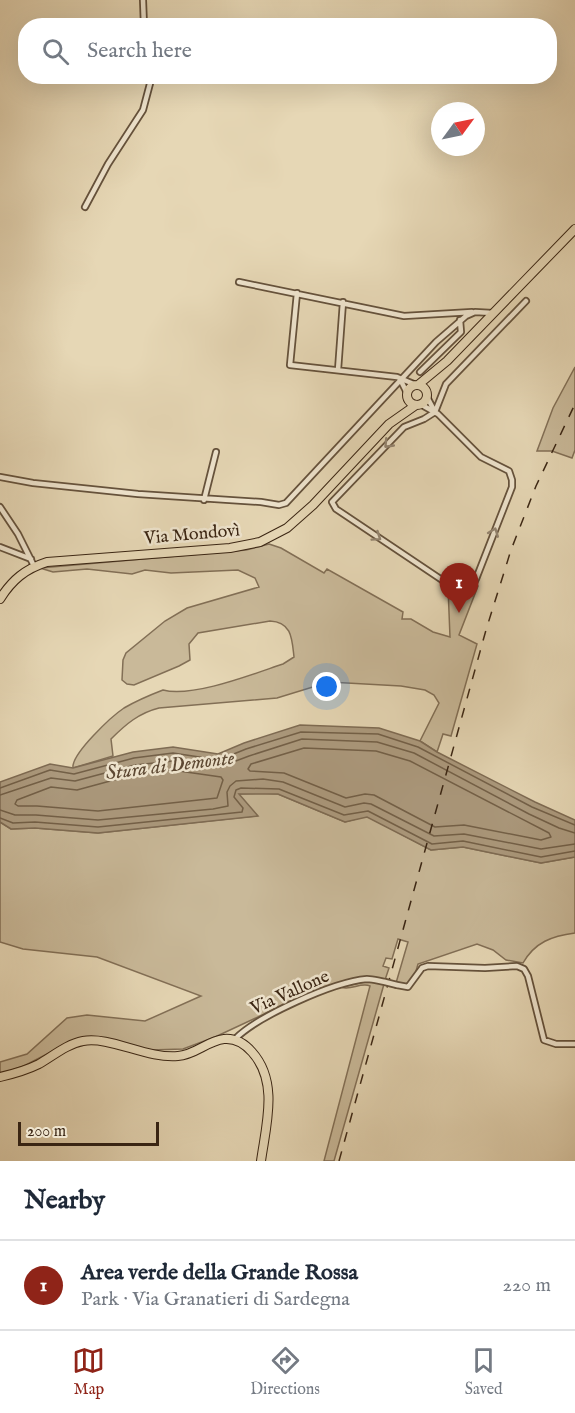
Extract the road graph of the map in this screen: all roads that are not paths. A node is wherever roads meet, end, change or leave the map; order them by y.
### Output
1 (143, 0) edge
2 (144, 18) edge
3 (150, 84) edge
4 (85, 207) dead end
5 (575, 228) edge
6 (239, 282) dead end
7 (297, 293) junction
8 (526, 301) dead end
9 (343, 302) junction
10 (475, 312) junction
11 (493, 313) junction
12 (460, 320) junction
13 (447, 361) junction
14 (338, 370) junction
15 (420, 372) dead end
16 (400, 379) junction
17 (417, 385) junction
18 (407, 395) junction
19 (427, 395) junction
20 (418, 404) junction
21 (435, 412) junction
22 (389, 424) junction
23 (216, 452) dead end
24 (0, 477) edge
25 (204, 500) junction
26 (0, 507) edge
27 (0, 547) edge
28 (32, 563) junction
29 (0, 599) edge
30 (235, 1040) junction
31 (575, 1044) edge
32 (0, 1077) edge
33 (261, 1161) edge

1 - 2 street
3 - 4 street
5 - 11 main road
6 - 7 street
7 - 9 street
7 - 14 street
8 - 21 street
9 - 10 street
9 - 14 street
10 - 11 street
10 - 12 street
11 - 13 main road
12 - 15 street
12 - 16 street
13 - 17 main road
13 - 19 main road
14 - 16 street
16 - 17 street
16 - 18 street
16 - 25 street
17 - 18 main road
17 - 19 main road
18 - 20 main road
18 - 22 main road, Via Mondovì
19 - 20 main road
19 - 21 street
20 - 21 street
20 - 22 main road, Via Mondovì
21 -> 21 street
22 - 28 main road, Via Mondovì
23 - 25 street
24 - 25 street
26 - 28 street
27 - 28 street
28 - 29 main road, Via Mondovì
30 - 31 street, Via Vallone, bridge
30 - 32 main road
30 - 33 main road

